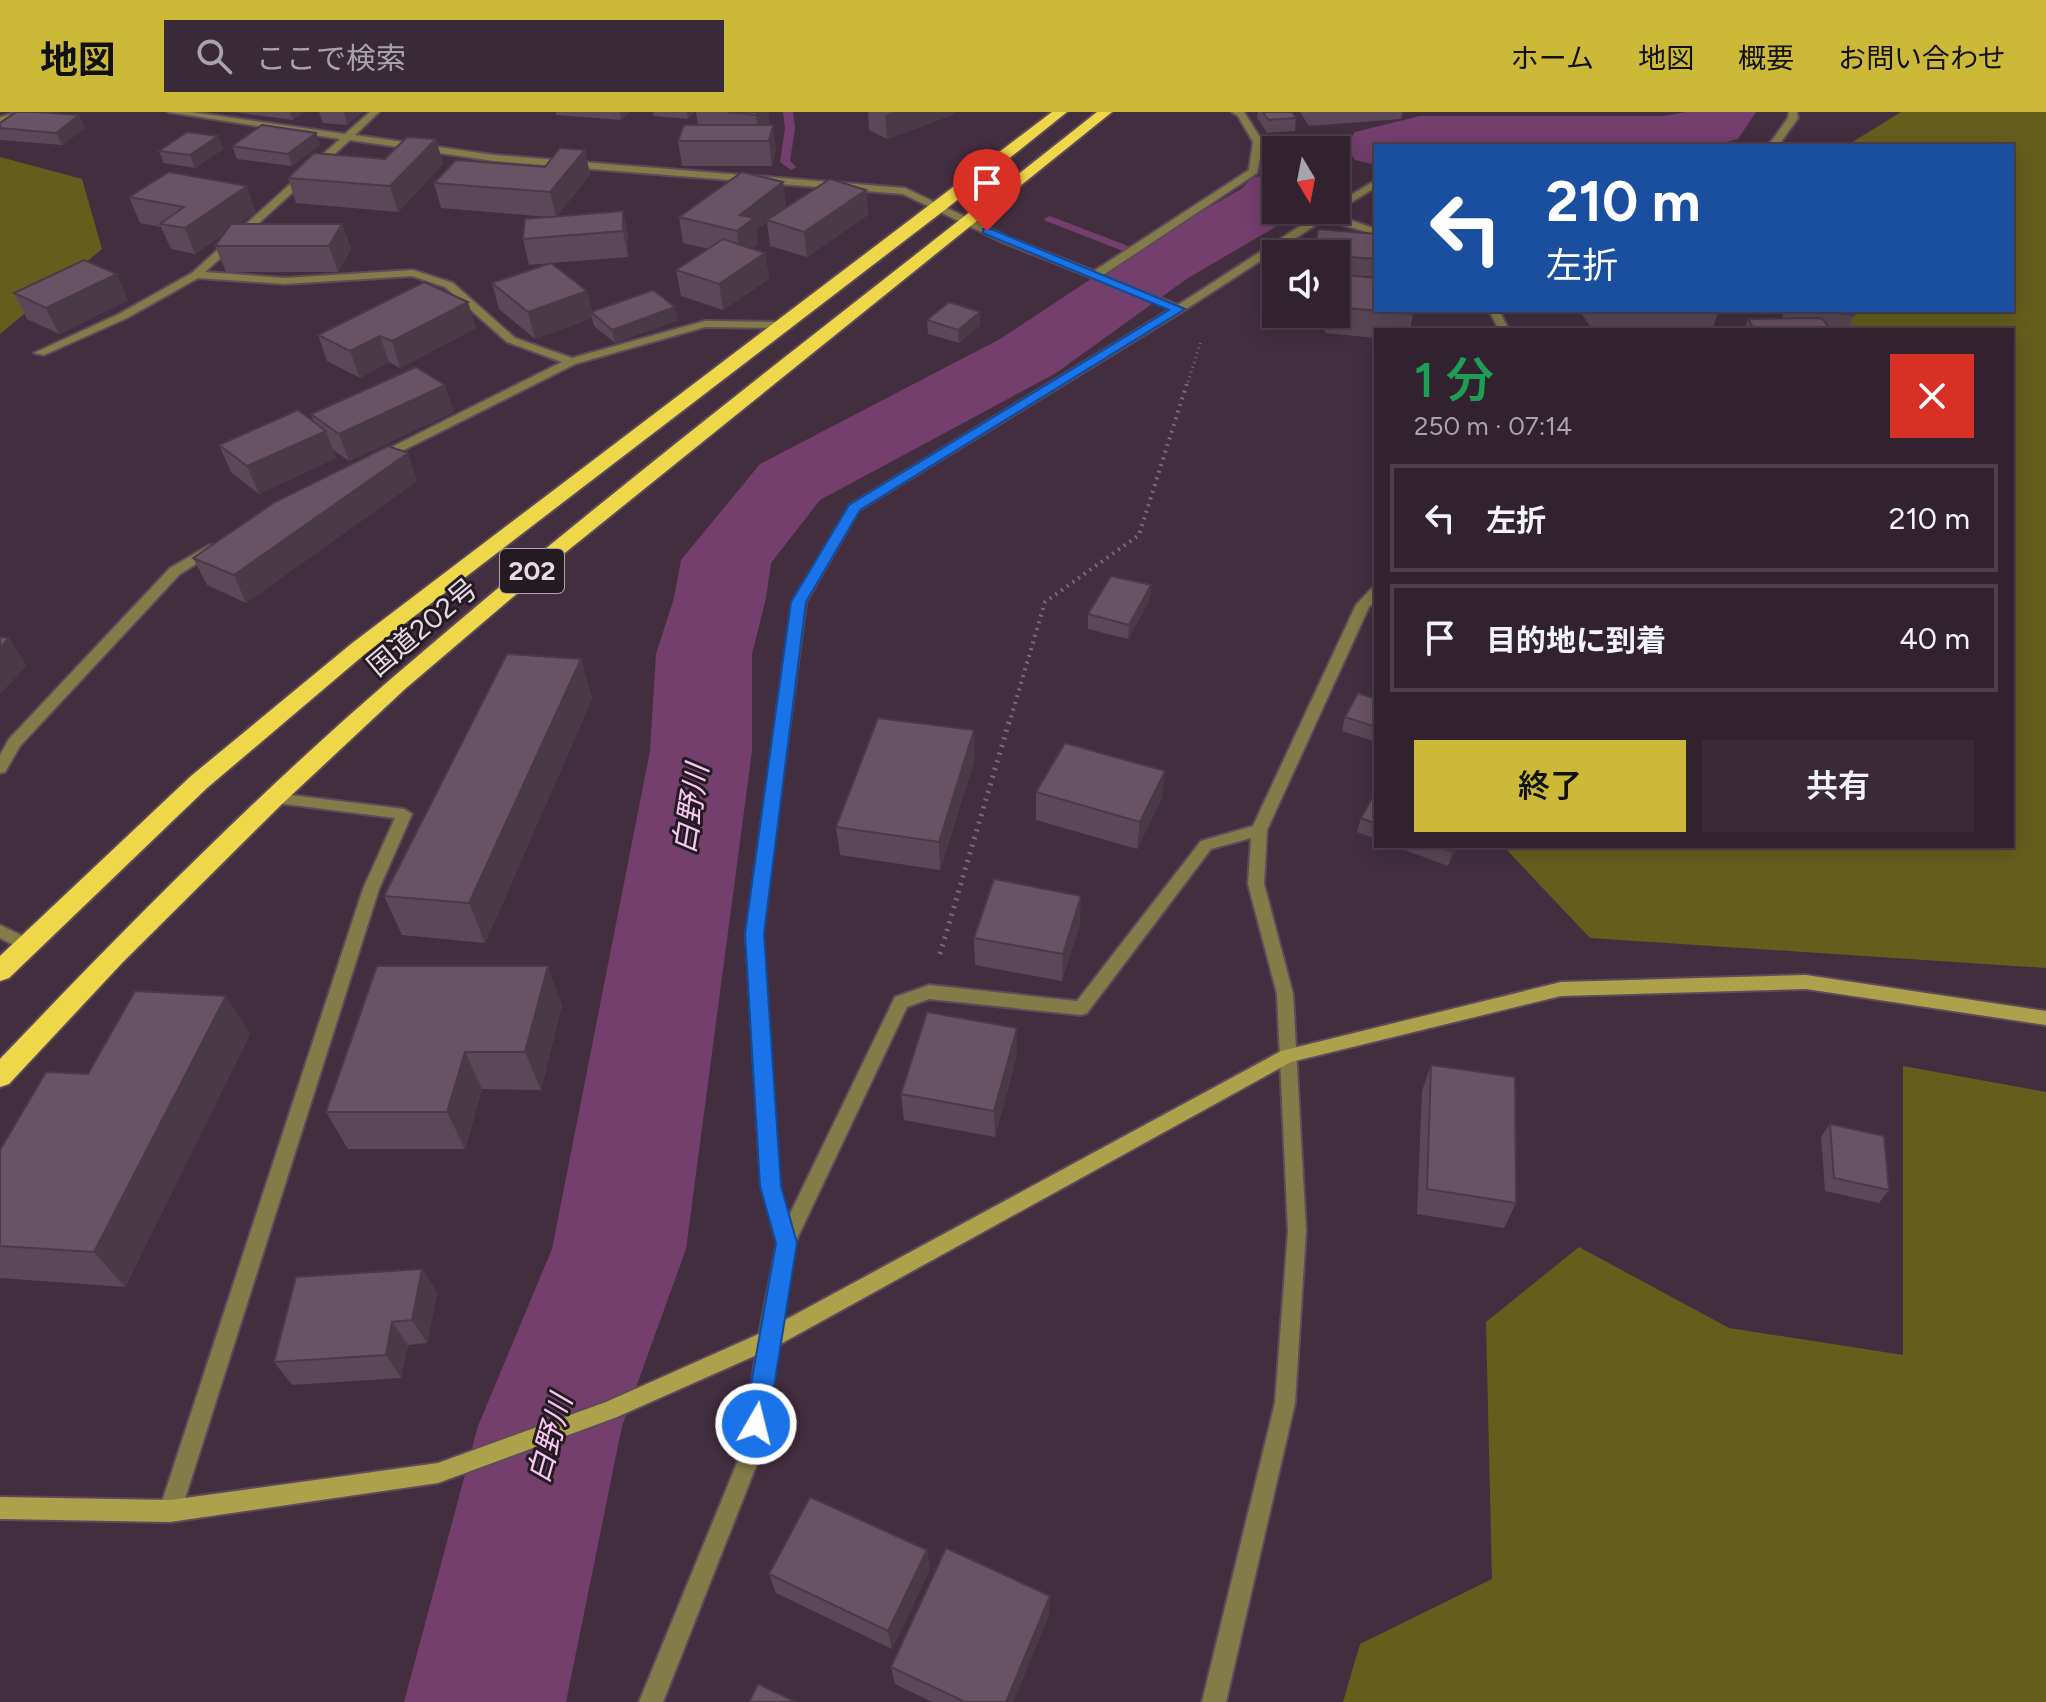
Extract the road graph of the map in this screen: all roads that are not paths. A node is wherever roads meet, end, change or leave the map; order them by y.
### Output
1 (30, 112) edge
2 (172, 112) edge
3 (375, 112) edge
4 (1060, 112) edge
5 (1105, 112) edge
6 (1236, 112) edge
7 (1793, 112) edge
8 (0, 120) edge
9 (347, 138) junction
10 (1774, 144) edge
11 (1374, 184) edge
12 (1350, 199) edge
13 (941, 206) junction
14 (1350, 220) edge
15 (967, 222) junction
16 (1311, 224) edge
17 (1374, 231) edge
18 (196, 275) junction
19 (1094, 276) junction
20 (1179, 309) junction
21 (785, 325) junction
22 (40, 353) dead end
23 (571, 362) junction
24 (359, 468) edge
25 (224, 540) edge
26 (1374, 594) edge
27 (0, 768) edge
28 (274, 798) junction
29 (1259, 830) junction
30 (0, 931) edge
31 (25, 944) junction
32 (0, 971) edge
33 (2046, 1018) edge
34 (1287, 1056) junction
35 (0, 1076) edge
36 (786, 1243) junction
37 (768, 1340) junction
38 (0, 1508) edge
39 (170, 1511) junction
40 (651, 1702) edge
41 (1214, 1702) edge

1 - 8 street
2 - 9 street
3 - 9 street
4 - 13 highway, 国道202号 / 202
5 - 15 highway, 国道202号 / 202
6 - 19 street
7 - 10 street
9 - 13 street
9 - 18 street
11 - 12 street
13 - 15 street
13 - 21 highway, 国道202号 / 202
14 - 17 street
15 - 19 street
15 - 28 highway, 国道202号 / 202
16 - 20 street
18 - 22 street
18 - 23 street
19 - 20 street
20 - 36 street
21 - 23 street
21 - 31 highway, 国道202号 / 202
23 - 24 street
25 - 27 street
26 - 29 street
28 - 35 highway, 国道202号 / 202
28 - 39 street
29 - 34 street
29 - 36 street
30 - 31 street
31 - 32 highway, 国道202号 / 202
33 - 34 street
34 - 37 street
34 - 41 street
36 - 37 street
37 - 39 street
37 - 40 street
38 - 39 street

